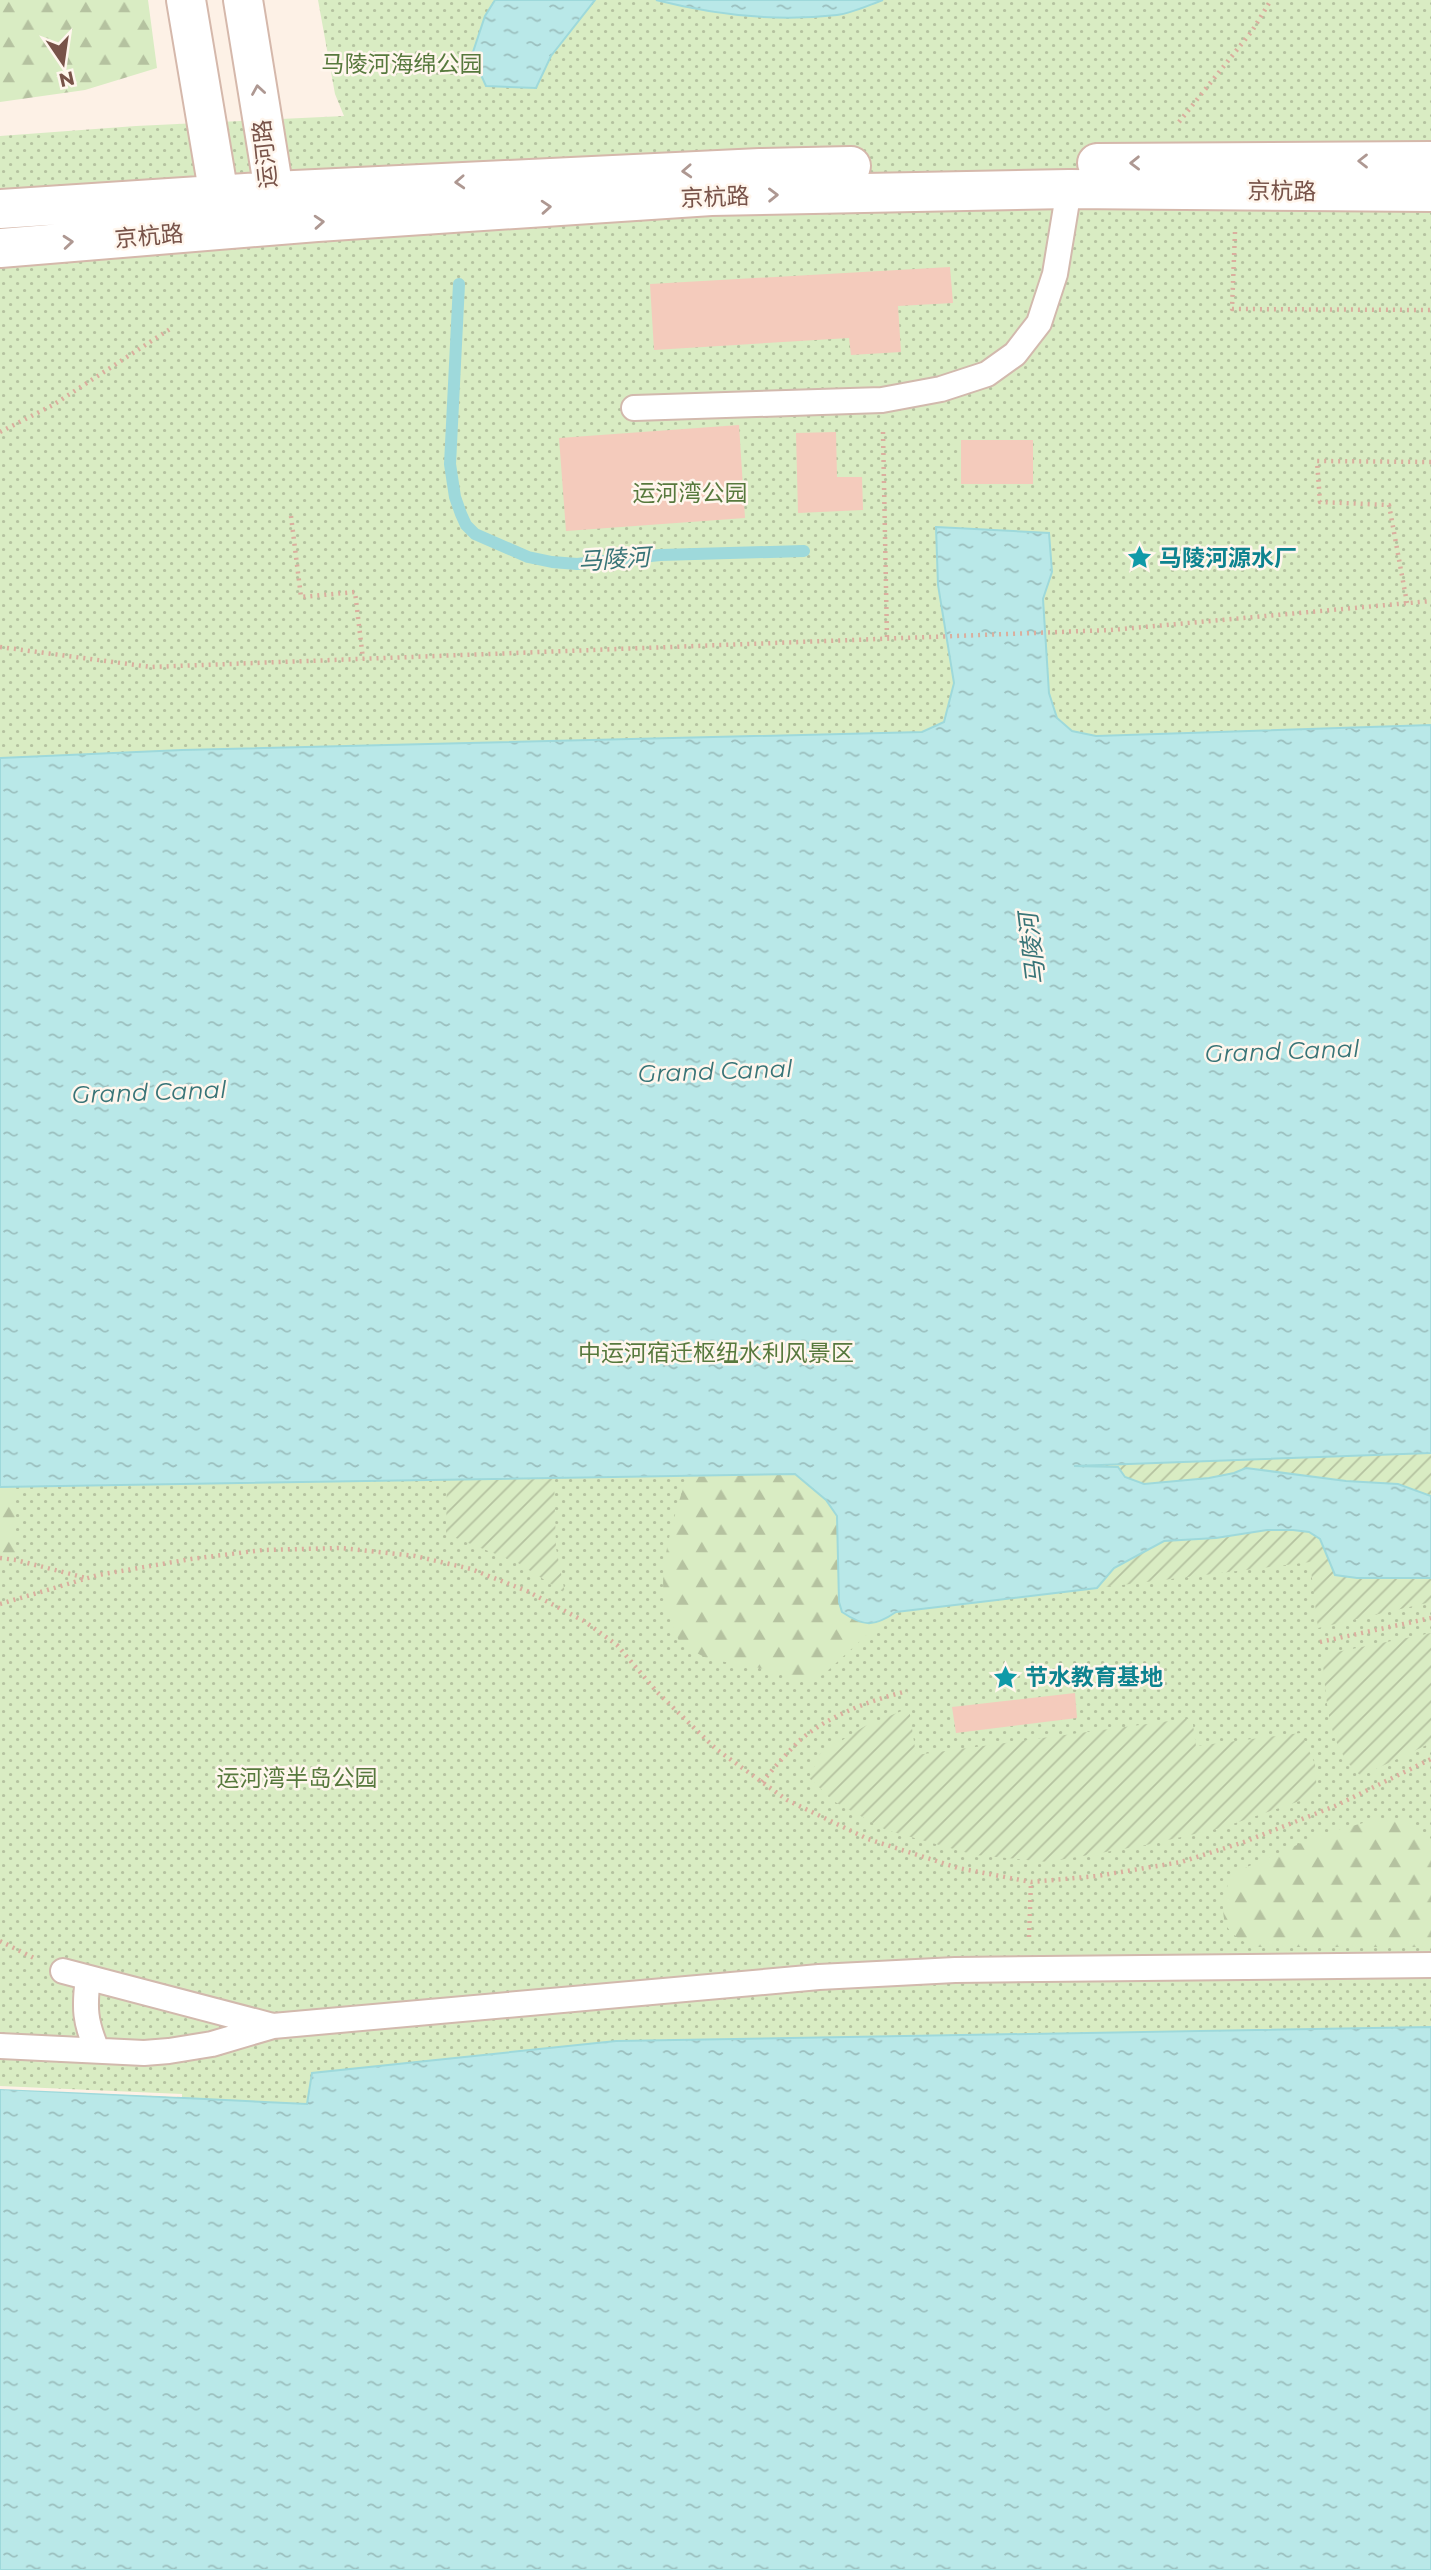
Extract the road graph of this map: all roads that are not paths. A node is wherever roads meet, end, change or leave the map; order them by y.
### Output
1 (186, 0) edge
2 (243, 0) edge
3 (1431, 161) edge
4 (1069, 189) junction
5 (274, 191) junction
6 (1431, 192) edge
7 (219, 196) junction
8 (0, 209) edge
9 (256, 227) junction
10 (0, 248) edge
11 (634, 408) dead end
12 (1431, 1965) edge
13 (63, 1971) dead end
14 (88, 1978) junction
15 (274, 2026) junction
16 (0, 2046) edge
17 (97, 2050) junction

1 - 7 street
5 -> 2 street, 运河路
3 -> 5 street, 京杭路
4 - 6 street, 京杭路
9 -> 4 street, 京杭路
4 - 11 lane
5 - 7 street, 京杭路
5 - 9 street, 运河路
7 - 8 street, 京杭路
7 - 9 street, 运河路
10 -> 9 street, 京杭路
12 - 15 lane
13 - 14 lane
14 - 15 lane
14 - 17 lane
15 - 17 lane
16 - 17 lane

